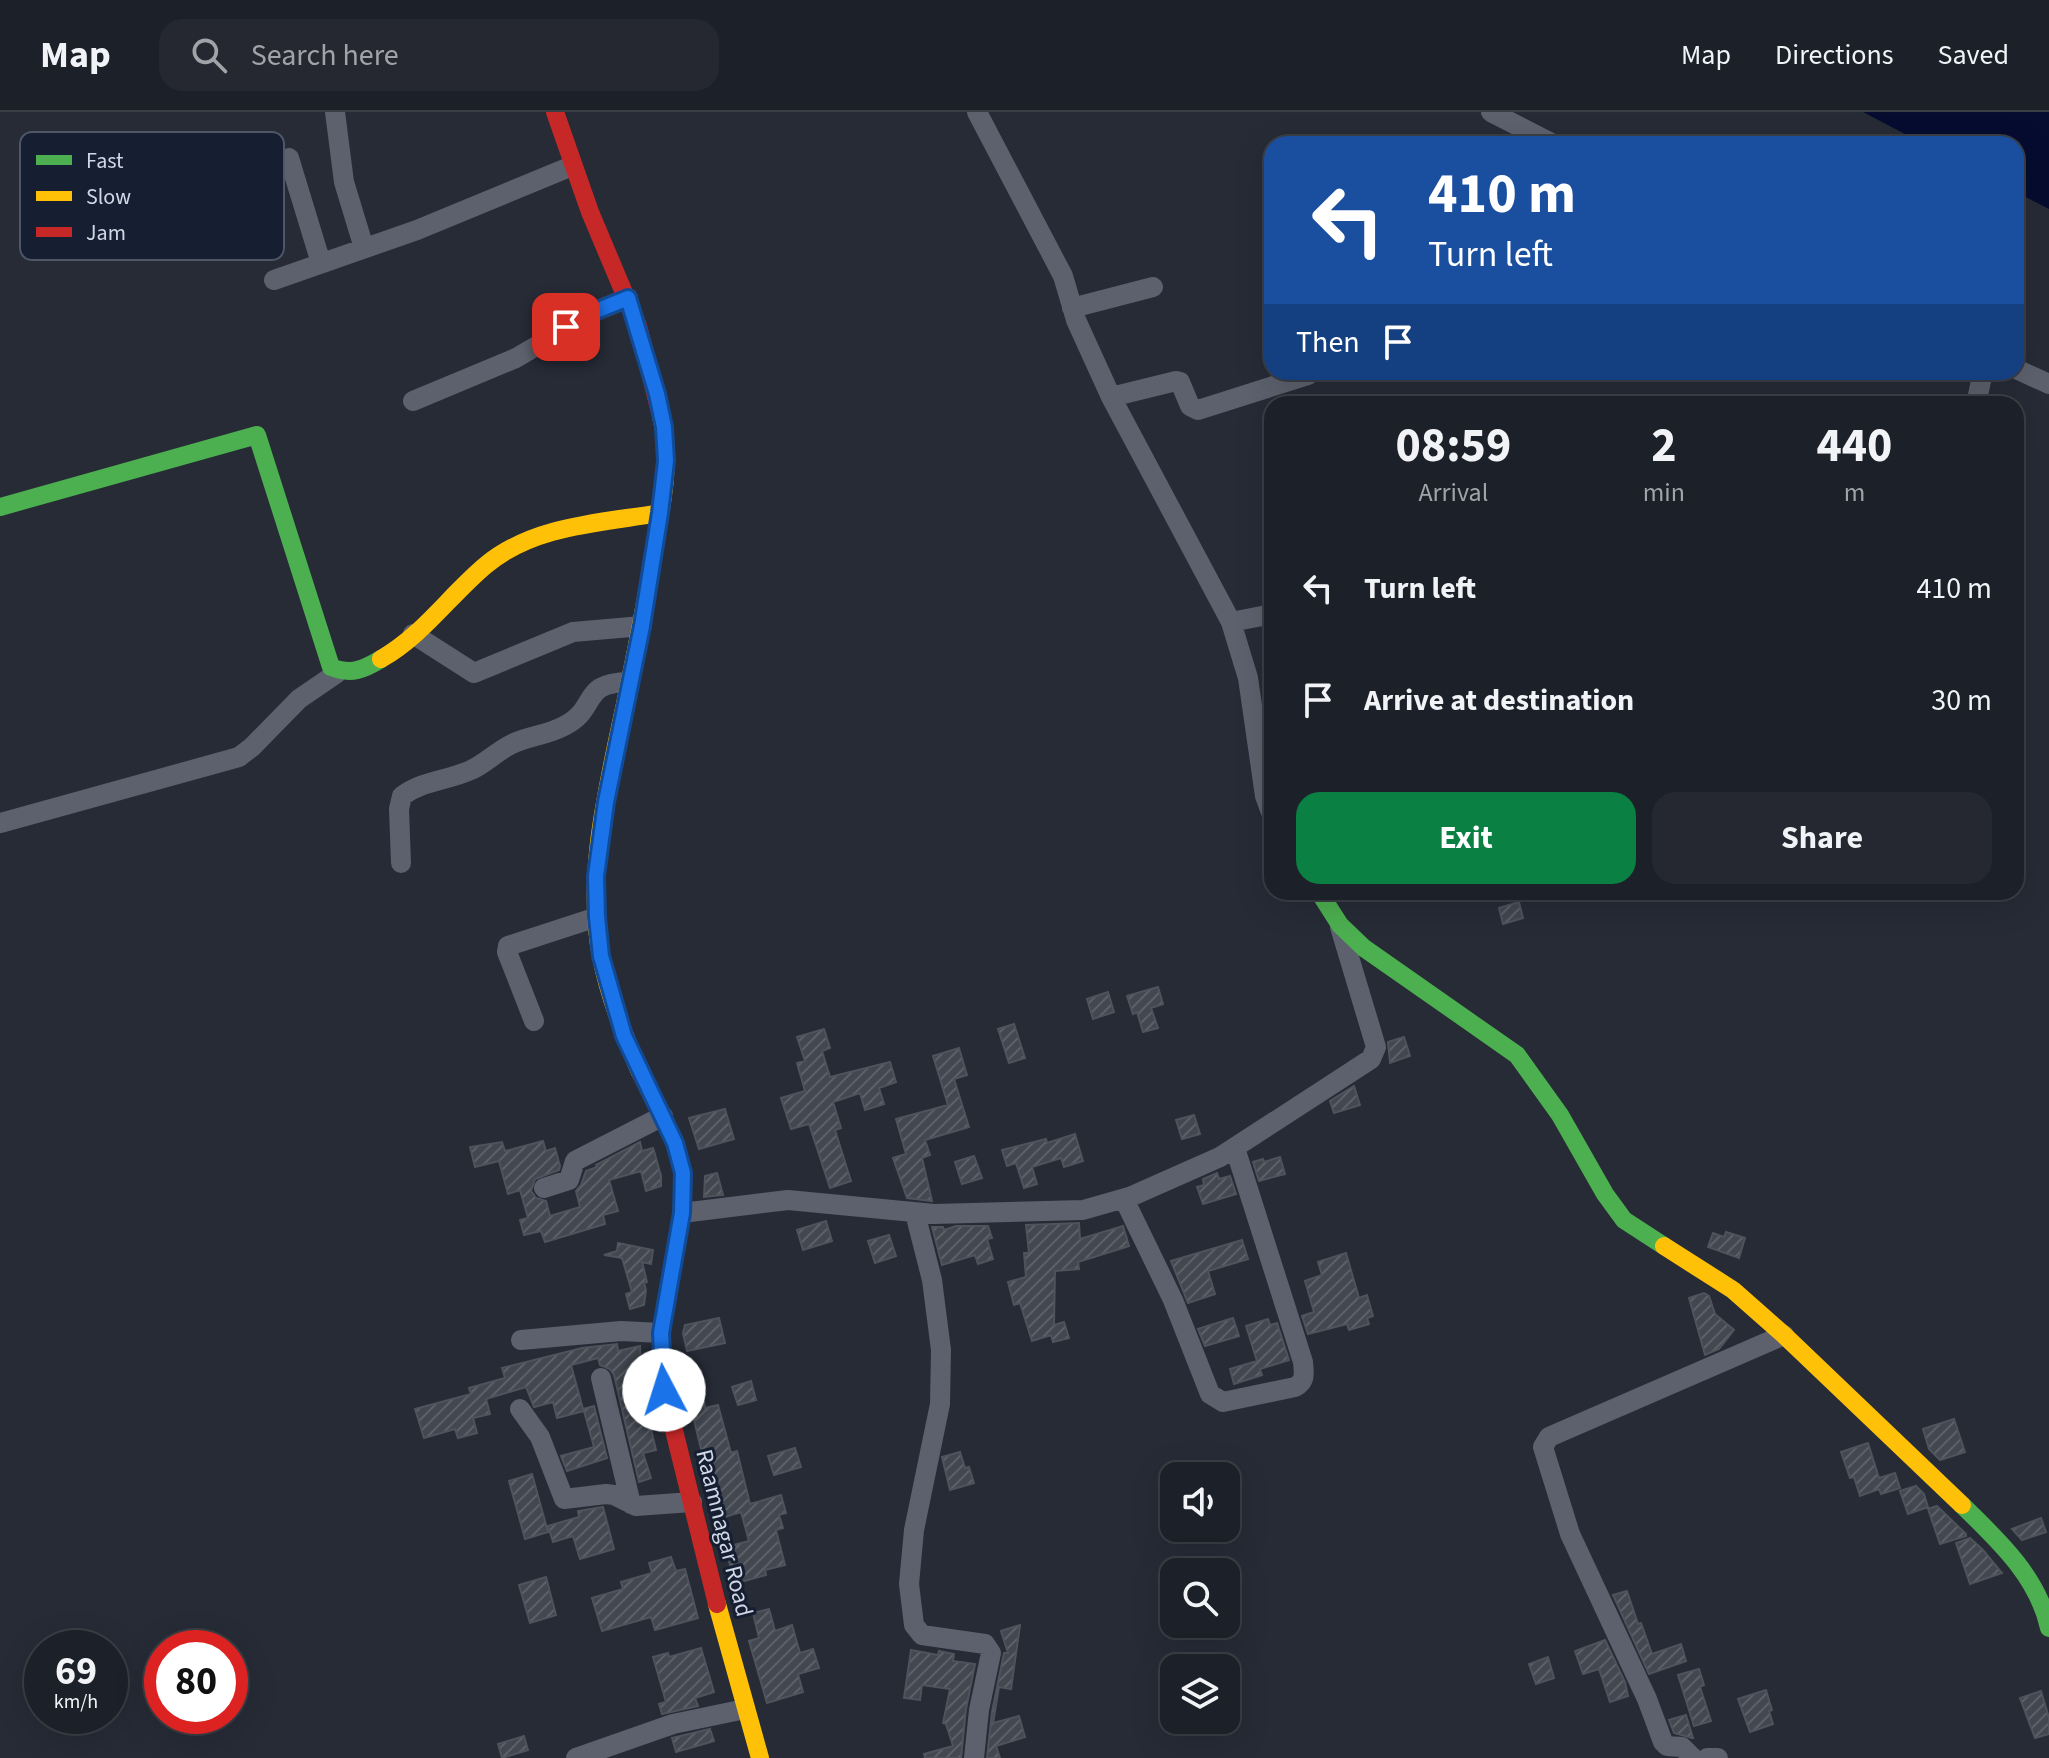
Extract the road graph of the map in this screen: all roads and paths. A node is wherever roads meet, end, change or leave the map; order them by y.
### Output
1 (335, 112) edge
2 (555, 112) edge
3 (977, 112) edge
4 (1491, 112) edge
5 (1538, 136) edge
6 (289, 158) dead end
7 (572, 166) junction
8 (364, 248) junction
9 (321, 263) junction
10 (274, 280) dead end
11 (1153, 287) dead end
12 (628, 298) junction
13 (1072, 308) junction
14 (2024, 373) edge
15 (1292, 380) edge
16 (2049, 384) edge
17 (1111, 397) junction
18 (413, 401) dead end
19 (0, 507) edge
20 (660, 513) junction
21 (1264, 616) edge
22 (1231, 622) junction
23 (642, 626) junction
24 (413, 634) junction
25 (337, 673) junction
26 (630, 682) junction
27 (1264, 789) edge
28 (0, 823) edge
29 (401, 863) dead end
30 (1324, 900) edge
31 (597, 917) junction
32 (1340, 925) junction
33 (534, 1021) dead end
34 (663, 1116) junction
35 (1235, 1148) junction
36 (544, 1188) dead end
37 (1124, 1199) junction
38 (682, 1213) junction
39 (915, 1213) junction
40 (661, 1333) junction
41 (1784, 1335) junction
42 (521, 1340) dead end
43 (601, 1378) dead end
44 (520, 1409) dead end
45 (692, 1502) junction
46 (631, 1504) junction
47 (2049, 1628) edge
48 (745, 1709) junction
49 (576, 1758) edge
50 (760, 1758) edge
51 (974, 1758) edge
52 (1693, 1758) edge
53 (1707, 1758) edge
54 (1718, 1758) edge

1 - 8 street
2 - 7 main road, Raamnagar Road
3 - 13 street
4 - 5 street
6 - 9 street
7 - 8 street
7 - 12 main road, Raamnagar Road
8 - 9 street
9 - 10 street
11 - 13 street
12 - 18 street
12 - 20 main road, Raamnagar Road
13 - 17 street
14 - 16 street
15 - 17 street
17 - 22 street
19 - 25 main road
20 - 23 main road, Raamnagar Road
20 - 24 main road
21 - 22 street
22 - 27 street
23 - 24 street
23 - 26 main road, Raamnagar Road
24 - 25 main road
25 - 28 street
26 - 29 street
26 - 31 main road, Raamnagar Road
30 - 32 main road
31 - 33 street
31 - 34 main road, Raamnagar Road
32 - 35 street
32 - 41 main road
34 - 36 street
34 - 38 main road, Raamnagar Road
35 - 37 street
35 - 37 street
37 - 39 street
38 - 39 street
38 - 40 main road, Raamnagar Road
39 - 51 street
40 - 42 street
40 - 45 main road, Raamnagar Road
41 - 47 main road
41 - 52 street
43 - 46 street
44 - 46 street
45 - 46 street
45 - 48 main road, Raamnagar Road
48 - 49 street
48 - 50 main road, Raamnagar Road
53 - 54 street

